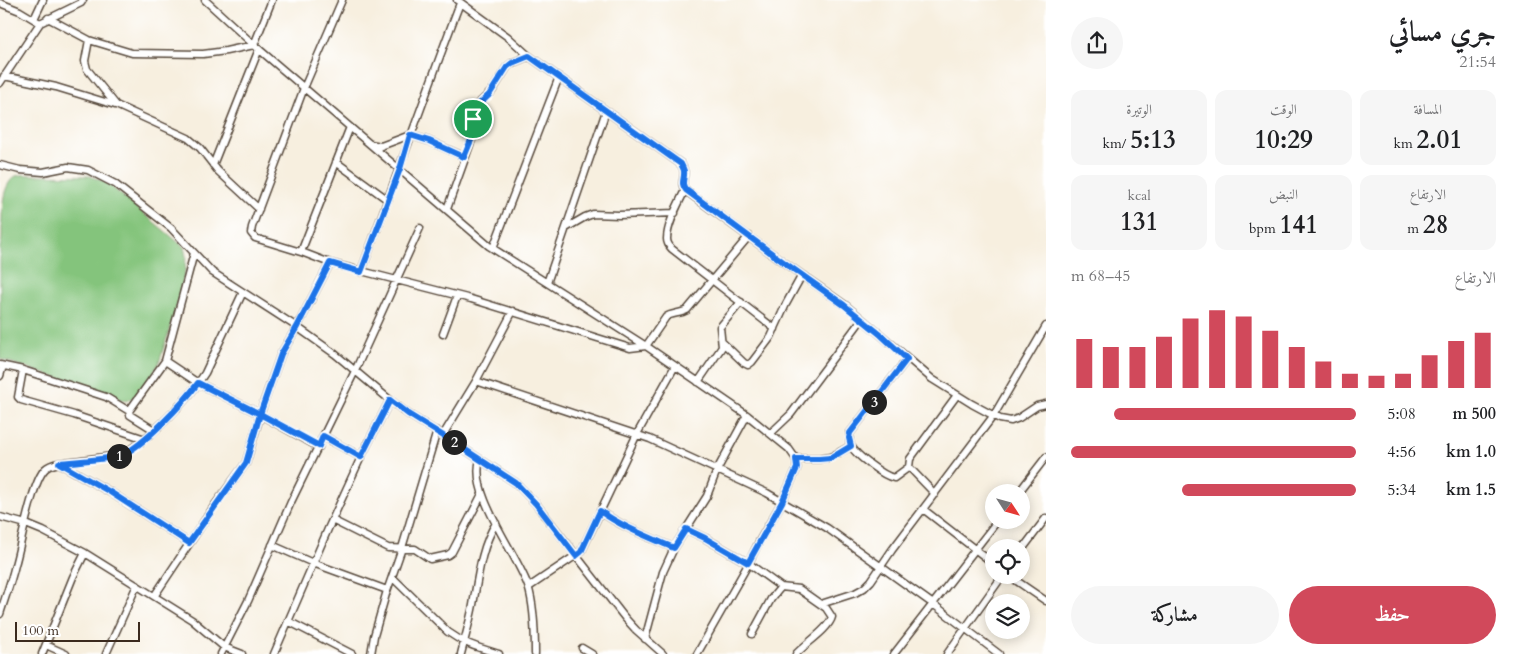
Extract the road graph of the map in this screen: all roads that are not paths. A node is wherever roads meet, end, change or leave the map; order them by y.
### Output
1 (43, 0) edge
2 (83, 0) edge
3 (206, 0) edge
4 (272, 0) edge
5 (342, 0) edge
6 (458, 1) edge
7 (0, 3) edge
8 (48, 18) junction
9 (34, 19) junction
10 (40, 22) junction
11 (88, 40) junction
12 (256, 47) junction
13 (529, 56) junction
14 (4, 76) junction
15 (559, 77) junction
16 (0, 82) edge
17 (304, 88) junction
18 (116, 105) junction
19 (606, 112) junction
20 (350, 128) junction
21 (410, 135) junction
22 (370, 144) junction
23 (464, 157) junction
24 (336, 162) junction
25 (0, 165) edge
26 (213, 165) junction
27 (400, 169) junction
28 (686, 190) junction
29 (388, 200) junction
30 (259, 209) junction
31 (447, 209) junction
32 (675, 213) junction
33 (420, 228) dead end
34 (566, 228) junction
35 (749, 236) junction
36 (493, 248) junction
37 (301, 252) junction
38 (194, 253) junction
39 (330, 263) junction
40 (361, 272) junction
41 (802, 275) junction
42 (713, 280) junction
43 (396, 281) junction
44 (547, 283) junction
45 (243, 292) junction
46 (457, 296) junction
47 (741, 302) junction
48 (513, 311) junction
49 (862, 319) junction
50 (1046, 326) edge
51 (297, 327) junction
52 (775, 329) junction
53 (443, 334) dead end
54 (722, 342) junction
55 (646, 346) junction
56 (907, 359) junction
57 (165, 361) junction
58 (1, 366) edge
59 (675, 366) junction
60 (23, 370) junction
61 (355, 371) junction
62 (0, 376) edge
63 (476, 381) junction
64 (698, 382) junction
65 (198, 383) junction
66 (958, 395) junction
67 (390, 400) junction
68 (1046, 404) edge
69 (129, 411) junction
70 (260, 414) junction
71 (747, 415) junction
72 (994, 415) junction
73 (154, 430) junction
74 (437, 431) junction
75 (637, 434) junction
76 (770, 434) junction
77 (323, 436) junction
78 (443, 436) junction
79 (145, 439) junction
80 (319, 446) junction
81 (851, 446) junction
82 (361, 457) junction
83 (796, 459) junction
84 (480, 460) junction
85 (1045, 461) edge
86 (59, 463) junction
87 (909, 467) junction
88 (717, 470) junction
89 (1026, 484) edge
90 (482, 494) junction
91 (935, 494) junction
92 (782, 502) junction
93 (924, 510) junction
94 (600, 511) junction
95 (0, 517) edge
96 (1046, 518) edge
97 (332, 520) junction
98 (496, 523) junction
99 (26, 524) junction
100 (686, 529) junction
101 (991, 529) edge
102 (1030, 539) edge
103 (189, 543) junction
104 (272, 545) junction
105 (402, 548) junction
106 (674, 548) junction
107 (976, 550) junction
108 (85, 553) junction
109 (576, 556) junction
110 (985, 557) edge
111 (748, 563) junction
112 (313, 564) junction
113 (881, 567) junction
114 (392, 577) junction
115 (137, 584) junction
116 (997, 584) edge
117 (1021, 584) edge
118 (529, 587) junction
119 (781, 587) junction
120 (387, 590) junction
121 (155, 595) junction
122 (1046, 601) edge
123 (821, 604) junction
124 (933, 604) junction
125 (0, 614) edge
126 (288, 621) junction
127 (965, 629) junction
128 (752, 634) dead end
129 (646, 639) junction
130 (464, 643) junction
131 (46, 645) junction
132 (224, 647) junction
133 (582, 648) dead end
134 (655, 651) edge
135 (42, 654) edge
136 (66, 654) edge
137 (106, 654) edge
138 (221, 654) edge
139 (242, 654) edge
140 (274, 654) edge
141 (352, 654) edge
142 (371, 654) edge
143 (462, 654) edge
144 (499, 654) edge
145 (535, 654) edge
146 (592, 654) edge
147 (663, 654) edge
148 (697, 654) edge
149 (796, 654) edge
150 (894, 654) edge
151 (947, 654) edge
152 (999, 654) edge

1 - 9 street
2 - 8 street
3 - 12 street
4 - 12 street
5 - 17 street
6 - 13 street
6 - 21 street
7 - 9 street
8 - 10 street
8 - 11 street
9 - 10 street
10 - 14 street
11 - 12 street
11 - 18 street
12 - 17 street
12 - 26 street
13 - 15 street
13 - 23 street
14 - 16 street
14 - 18 street
15 - 19 street
15 - 36 street
17 - 20 street
17 - 30 street
18 - 26 street
19 - 28 street
19 - 34 street
20 - 22 street
20 - 24 street
21 - 22 street
21 - 23 street
21 - 27 street
22 - 27 street
23 - 31 street
24 - 29 street
24 - 37 street
25 - 38 street
26 - 30 street
27 - 29 street
27 - 31 street
28 - 32 street
28 - 35 street
29 - 40 street
30 - 37 street
31 - 36 street
32 - 34 street
32 - 42 street
33 - 43 street
34 - 44 street
35 - 41 street
35 - 42 street
36 - 44 street
37 - 39 street
38 - 45 street
38 - 57 street
39 - 40 street
39 - 51 street
40 - 43 street
41 - 49 street
41 - 52 street
42 - 47 street
42 - 55 street
43 - 46 street
43 - 61 street
44 - 55 street
45 - 51 street
45 - 65 street
46 - 48 street
46 - 53 street
47 - 52 street
47 - 54 street
48 - 55 street
48 - 63 street
49 - 56 street
49 - 76 street
50 - 72 street
51 - 61 street
51 - 70 street
52 - 54 street
54 - 64 street
55 - 59 street
56 - 66 street
56 - 81 street
57 - 65 street
57 - 69 street
58 - 60 street
58 - 62 street
59 - 64 street
59 - 75 street
60 - 69 street
60 - 79 street
61 - 67 street
61 - 77 street
63 - 75 street
63 - 78 street
64 - 71 street
65 - 70 street
65 - 73 street
66 - 72 street
66 - 87 street
67 - 74 street
67 - 82 street
68 - 72 street
69 - 73 street
70 - 80 street
70 - 103 street
71 - 76 street
71 - 88 street
72 - 91 street
73 - 79 street
74 - 78 street
74 - 105 street
75 - 88 street
75 - 94 street
76 - 83 street
77 - 80 street
77 - 82 street
78 - 84 street
79 - 86 street
80 - 104 street
81 - 83 street
81 - 87 street
82 - 97 street
83 - 92 street
84 - 90 street
84 - 109 street
85 - 89 street
86 - 99 street
86 - 103 street
87 - 91 street
88 - 92 street
88 - 100 street
90 - 98 street
90 - 105 street
91 - 93 street
92 - 111 street
92 - 113 street
93 - 107 street
93 - 113 street
94 - 106 street
94 - 109 street
95 - 99 street
96 - 102 street
97 - 105 street
97 - 112 street
98 - 118 street
98 - 130 street
99 - 108 street
99 - 125 street
100 - 106 street
100 - 111 street
101 - 107 street
103 - 121 street
104 - 112 street
104 - 132 street
105 - 114 street
106 - 129 street
107 - 110 street
107 - 124 street
108 - 115 street
108 - 131 street
109 - 118 street
109 - 129 street
111 - 119 street
111 - 148 street
112 - 120 street
112 - 126 street
113 - 123 street
113 - 124 street
114 - 120 street
114 - 130 street
115 - 121 street
115 - 137 street
116 - 127 street
117 - 122 street
118 - 145 street
119 - 123 street
119 - 128 street
120 - 142 street
121 - 132 street
123 - 149 street
124 - 127 street
124 - 150 street
126 - 140 street
126 - 141 street
127 - 151 street
127 - 152 street
129 - 134 street
130 - 143 street
130 - 144 street
131 - 135 street
131 - 136 street
132 - 138 street
132 - 139 street
133 - 146 street
134 - 147 street

